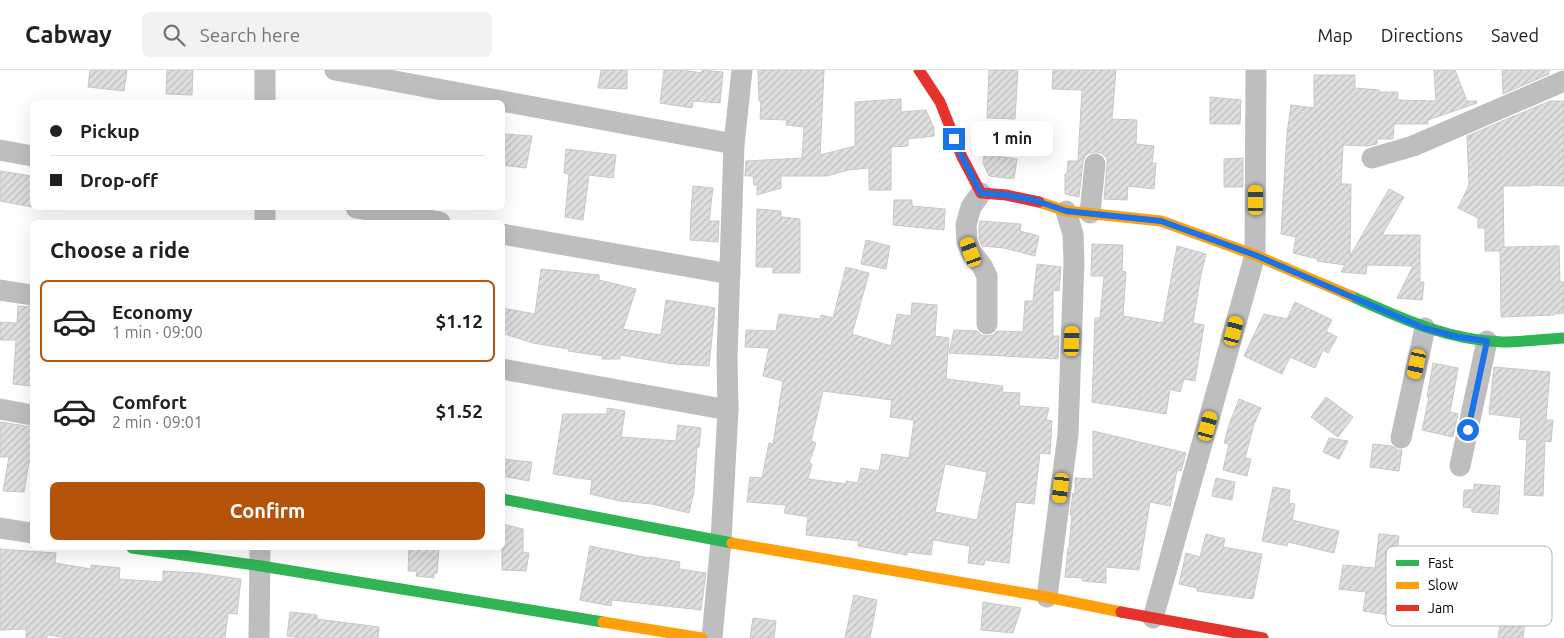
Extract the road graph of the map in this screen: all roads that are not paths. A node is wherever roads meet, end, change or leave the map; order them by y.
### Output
1 (265, 70) edge
2 (335, 70) edge
3 (742, 70) edge
4 (919, 70) edge
5 (1256, 70) edge
6 (1564, 81) edge
7 (265, 100) edge
8 (497, 100) edge
9 (505, 102) edge
10 (734, 144) junction
11 (0, 150) edge
12 (30, 156) edge
13 (1372, 158) dead end
14 (1095, 164) dead end
15 (981, 193) junction
16 (368, 210) edge
17 (1066, 211) junction
18 (1090, 213) junction
19 (428, 220) edge
20 (505, 235) edge
21 (1255, 255) junction
22 (730, 274) junction
23 (0, 290) edge
24 (30, 295) edge
25 (987, 324) dead end
26 (1424, 328) junction
27 (1564, 338) edge
28 (1487, 341) junction
29 (505, 370) edge
30 (0, 409) edge
31 (728, 410) junction
32 (30, 415) edge
33 (1401, 438) dead end
34 (1460, 466) dead end
35 (505, 500) edge
36 (0, 528) edge
37 (30, 533) edge
38 (721, 541) junction
39 (160, 550) edge
40 (260, 557) edge
41 (1047, 597) junction
42 (1153, 618) junction
43 (259, 638) edge
44 (702, 638) edge
45 (712, 638) edge
46 (1263, 638) edge

1 - 7 street
2 - 8 street
3 - 10 street
4 - 15 street
5 - 21 street
6 - 13 street
9 - 10 street
10 - 22 street
11 - 12 street
14 - 18 street
15 - 17 street
15 - 25 street
16 - 19 street
17 - 18 street
17 - 41 street
18 - 21 street
20 - 22 street
21 - 26 street
21 - 42 street
22 - 31 street
23 - 24 street
26 - 28 street
26 - 33 street
27 - 28 street
28 - 34 street
29 - 31 street
30 - 32 street
31 - 38 street
35 - 38 street
36 - 37 street
38 - 41 street
38 - 45 street
39 - 40 street
40 - 43 street
40 - 44 street
41 - 42 street
42 - 46 street

